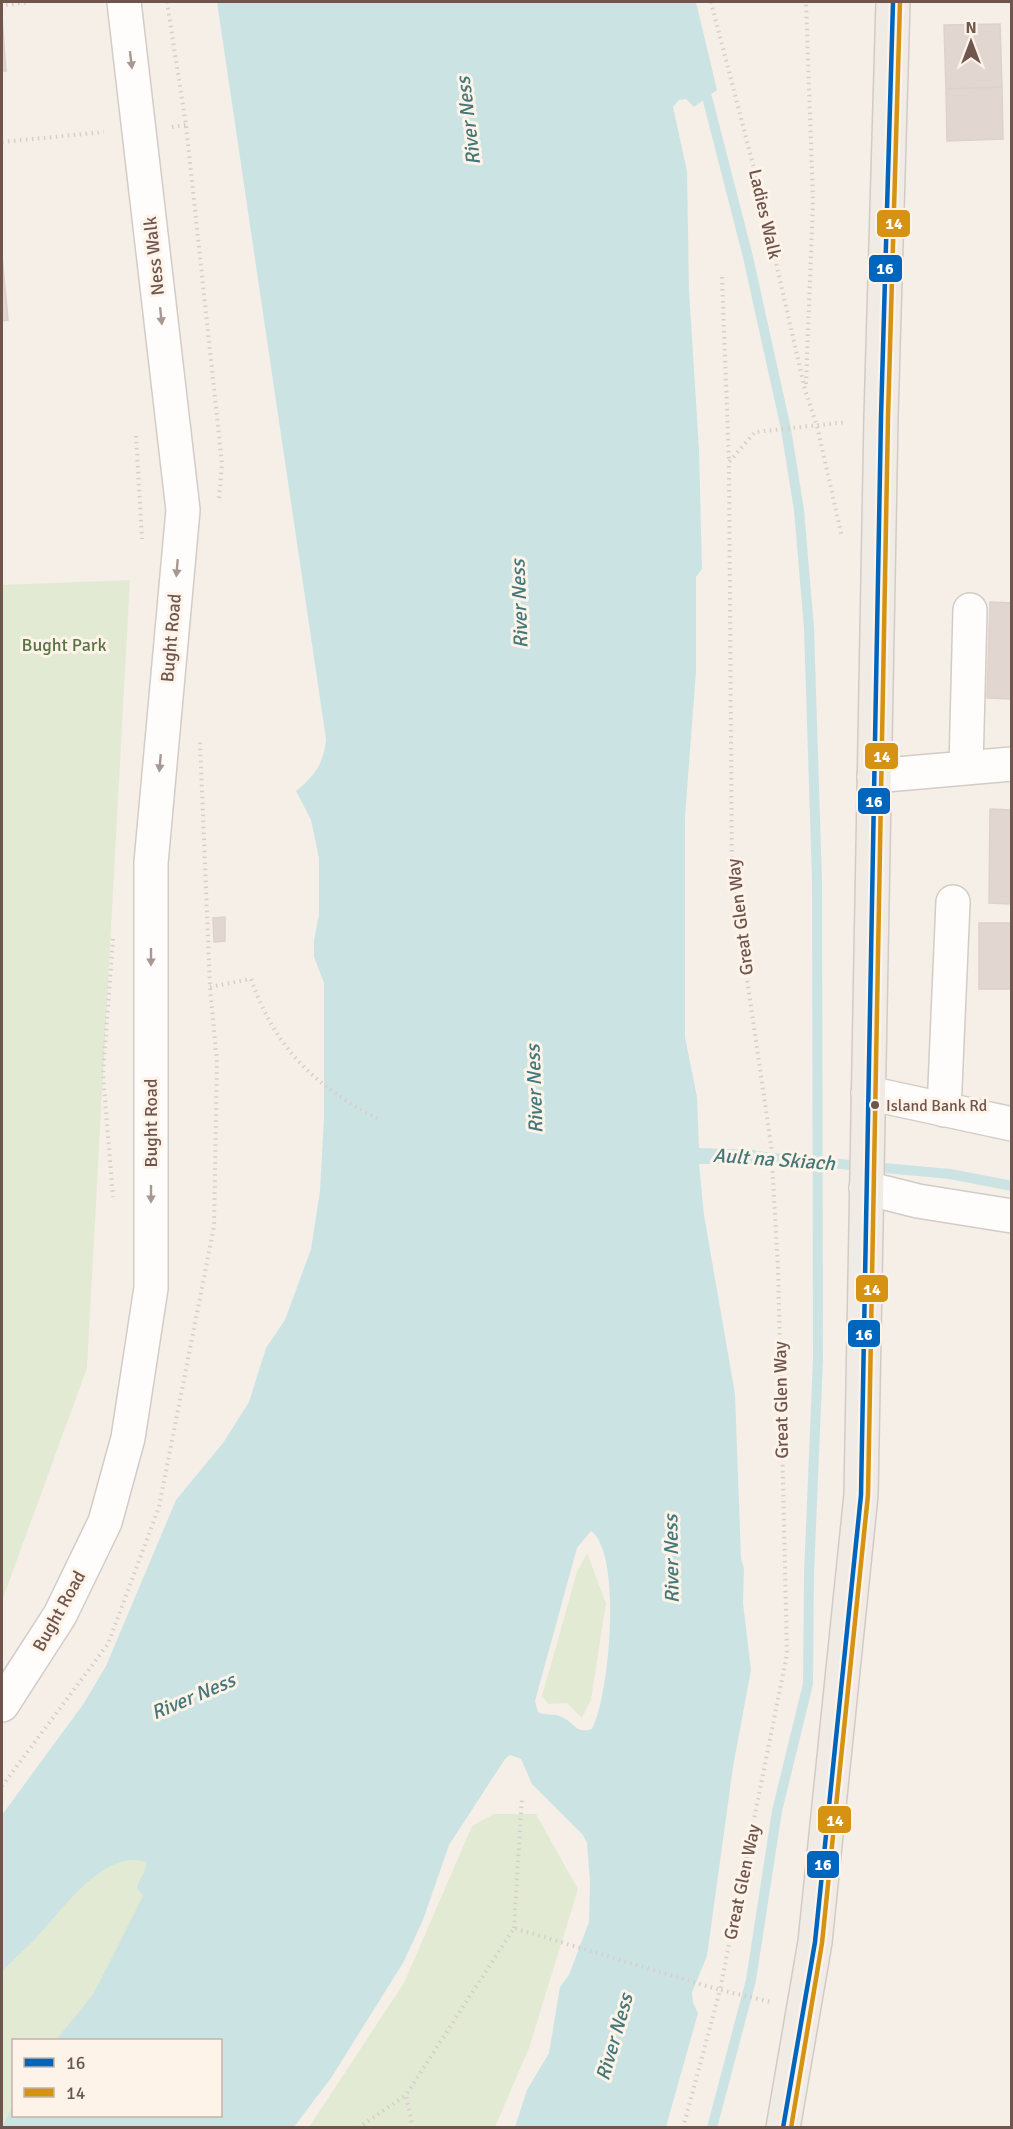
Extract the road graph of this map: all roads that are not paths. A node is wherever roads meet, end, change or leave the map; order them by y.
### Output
1 (124, 2) edge
2 (893, 2) edge
3 (183, 510) joint
4 (970, 610) dead end
5 (1011, 764) edge
6 (966, 768) junction
7 (874, 776) junction
8 (952, 902) dead end
9 (868, 1094) junction
10 (944, 1110) junction
11 (1011, 1124) edge
12 (867, 1183) junction
13 (1011, 1216) edge
14 (2, 1705) edge
15 (783, 2127) edge

1 -> 3 street, Ness Walk
2 - 7 main road
3 -> 14 street, Bught Road
4 - 6 street
5 - 6 street
6 - 7 street
7 - 9 main road
8 - 10 street
9 - 10 street
9 - 12 main road
10 - 11 street
12 - 13 street
12 - 15 main road

